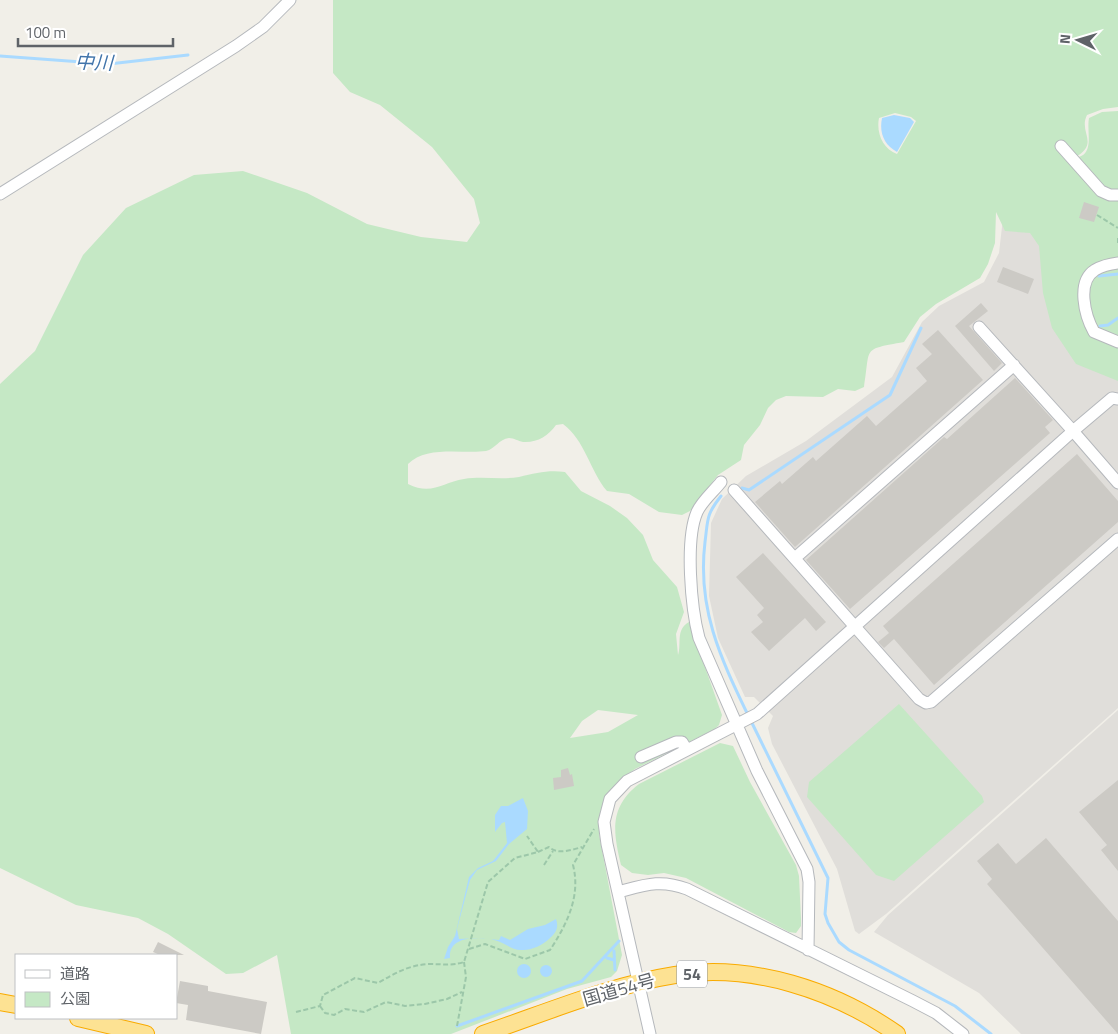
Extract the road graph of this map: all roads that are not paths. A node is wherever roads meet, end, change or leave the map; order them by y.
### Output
1 (290, 0) edge
2 (1061, 146) dead end
3 (0, 194) edge
4 (1118, 195) edge
5 (1118, 263) edge
6 (979, 327) dead end
7 (1118, 342) edge
8 (1014, 365) junction
9 (1118, 399) edge
10 (1073, 431) junction
11 (721, 482) dead end
12 (1118, 483) edge
13 (734, 490) dead end
14 (1118, 538) edge
15 (795, 558) junction
16 (854, 626) junction
17 (738, 725) junction
18 (686, 750) junction
19 (641, 757) dead end
20 (618, 892) junction
21 (808, 950) junction
22 (639, 982) junction
23 (0, 1002) edge
24 (15, 1005) edge
25 (82, 1019) edge
26 (146, 1034) edge
27 (483, 1034) edge
28 (650, 1034) edge
29 (897, 1034) edge
30 (963, 1034) edge

1 - 3 street
2 - 4 street
5 - 7 street
6 - 8 street
8 - 10 street
8 - 15 street
9 - 10 street
10 - 12 street
10 - 16 street
11 - 17 street
13 - 15 street
14 - 16 street
15 - 16 street
16 - 17 street
17 - 18 street
17 - 21 street
18 - 19 street
18 - 20 street
20 - 21 street
20 - 22 street
21 - 30 street
22 - 27 highway, 国道54号 / 54
22 - 28 street
22 - 29 highway, 国道54号 / 54
23 - 24 highway
25 - 26 highway

